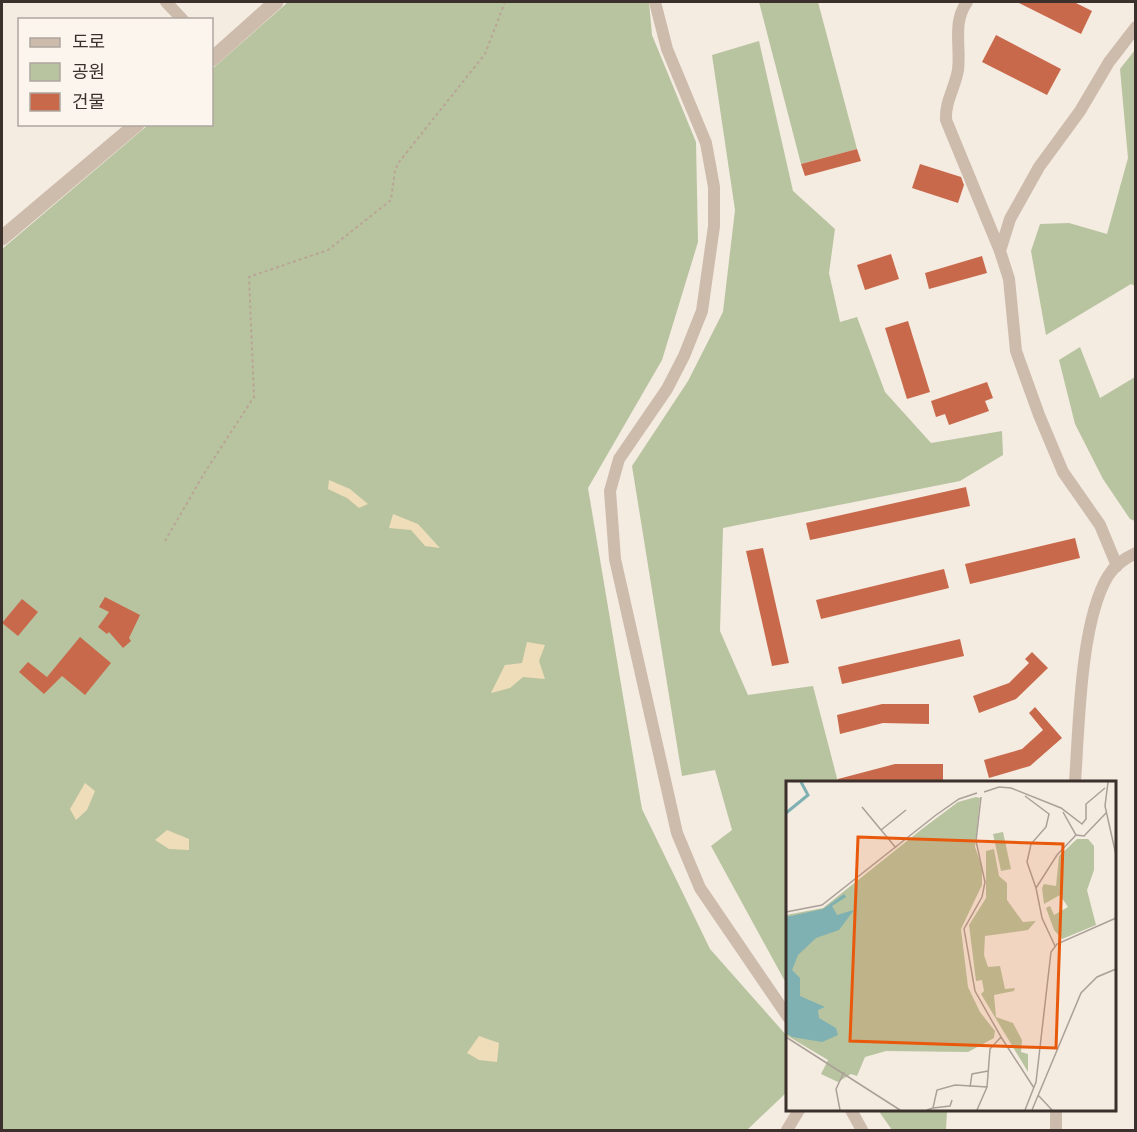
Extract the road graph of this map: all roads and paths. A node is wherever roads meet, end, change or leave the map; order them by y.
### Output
1 (166, 2) edge
2 (276, 2) edge
3 (505, 2) edge
4 (655, 2) edge
5 (967, 2) edge
6 (181, 18) edge
7 (1136, 27) edge
8 (213, 55) edge
9 (135, 126) edge
10 (2, 238) edge
11 (1000, 251) junction
12 (165, 541) dead end
13 (1136, 553) edge
14 (1117, 566) junction
15 (1075, 781) edge
16 (786, 1014) edge
17 (798, 1111) edge
18 (852, 1111) edge
19 (1056, 1111) edge
20 (787, 1131) edge
21 (862, 1131) edge
22 (1056, 1131) edge

1 - 6 street
2 - 8 street
3 - 12 path
4 - 16 street
5 - 11 street
7 - 11 street
9 - 10 street
11 - 14 street
13 - 14 street
14 - 15 street
17 - 20 street
18 - 21 street
19 - 22 street

